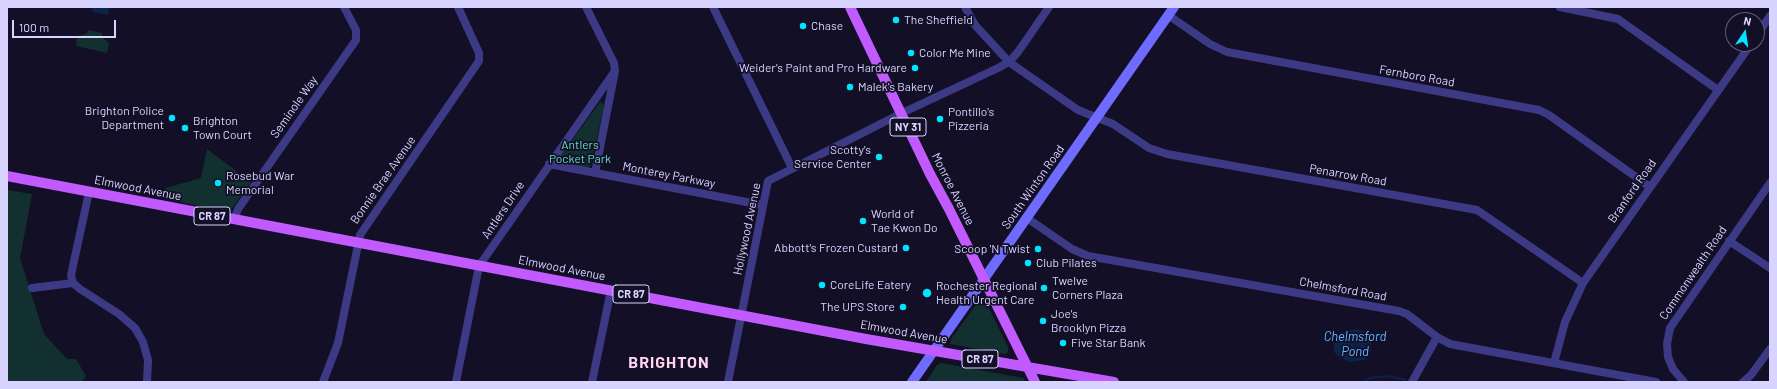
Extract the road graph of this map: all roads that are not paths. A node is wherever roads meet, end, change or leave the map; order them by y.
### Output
1 (344, 7) edge
2 (458, 7) edge
3 (586, 7) edge
4 (713, 7) edge
5 (850, 7) edge
6 (965, 7) edge
7 (1049, 7) edge
8 (1560, 7) edge
9 (1171, 11) edge
10 (1745, 52) edge
11 (1009, 62) junction
12 (615, 71) junction
13 (1718, 90) junction
14 (902, 113) junction
15 (1097, 118) junction
16 (549, 164) junction
17 (792, 168) junction
18 (595, 173) junction
19 (7, 176) edge
20 (1770, 183) edge
21 (1650, 187) junction
22 (89, 192) junction
23 (762, 205) junction
24 (1027, 218) junction
25 (234, 220) junction
26 (1729, 241) junction
27 (357, 243) junction
28 (479, 266) junction
29 (1770, 268) edge
30 (984, 280) junction
31 (73, 283) junction
32 (1583, 283) junction
33 (32, 288) dead end
34 (611, 290) junction
35 (741, 315) junction
36 (1437, 337) junction
37 (1770, 349) edge
38 (934, 351) junction
39 (1554, 363) junction
40 (1027, 366) junction
41 (147, 382) edge
42 (323, 382) edge
43 (456, 382) edge
44 (592, 382) edge
45 (728, 382) edge
46 (912, 382) edge
47 (1034, 382) edge
48 (1114, 382) edge
49 (1412, 382) edge
50 (1656, 382) edge
51 (1684, 382) edge
52 (1743, 382) edge

1 - 25 street, Seminole Way
2 - 27 street, Bonnie Brae Avenue
3 - 12 street
4 - 17 street
5 - 14 main road, Monroe Avenue / NY 31
6 - 11 street, Penarrow Road
7 - 11 street
8 - 13 street
9 - 15 main road, South Winton Road
9 - 21 street, Fernboro Road
10 - 13 street, Branford Road
11 - 14 street, Hollywood Avenue
11 - 15 street, Penarrow Road
12 - 16 street, Antlers Drive
12 - 18 street
13 - 21 street, Branford Road
14 - 17 street, Hollywood Avenue
14 - 30 main road, Monroe Avenue / NY 31
15 - 24 main road, South Winton Road
15 - 32 street, Penarrow Road
16 - 18 street, Monterey Parkway
16 - 28 street, Antlers Drive
17 - 23 street, Hollywood Avenue
18 - 23 street, Monterey Parkway
19 - 22 main road, Elmwood Avenue / CR 87
20 - 26 street, Commonwealth Road
21 - 32 street, Branford Road
22 - 25 main road, Elmwood Avenue / CR 87
22 - 31 street
23 - 35 street, Hollywood Avenue
24 - 30 main road, South Winton Road
24 - 36 street, Chelmsford Road
25 - 27 main road, Elmwood Avenue / CR 87
26 - 29 street
26 - 51 street, Commonwealth Road
27 - 28 main road, Elmwood Avenue / CR 87
27 - 42 street, Bonnie Brae Avenue
28 - 34 main road, Elmwood Avenue / CR 87
28 - 43 street, Antlers Drive
30 - 38 main road, South Winton Road
30 - 40 main road, Monroe Avenue / NY 31
31 - 33 street
31 - 41 street
32 - 39 street, Branford Road
34 - 35 main road, Elmwood Avenue / CR 87
34 - 44 street
35 - 38 main road, Elmwood Avenue / CR 87
35 - 45 street, Hollywood Avenue
36 - 39 street, Chelmsford Road
36 - 49 street
37 - 52 street
38 - 40 main road, Elmwood Avenue / CR 87
38 - 46 main road, South Winton Road
39 - 50 street, Chelmsford Road
40 - 47 main road, Monroe Avenue / NY 31
40 - 48 main road, Elmwood Avenue / CR 87

